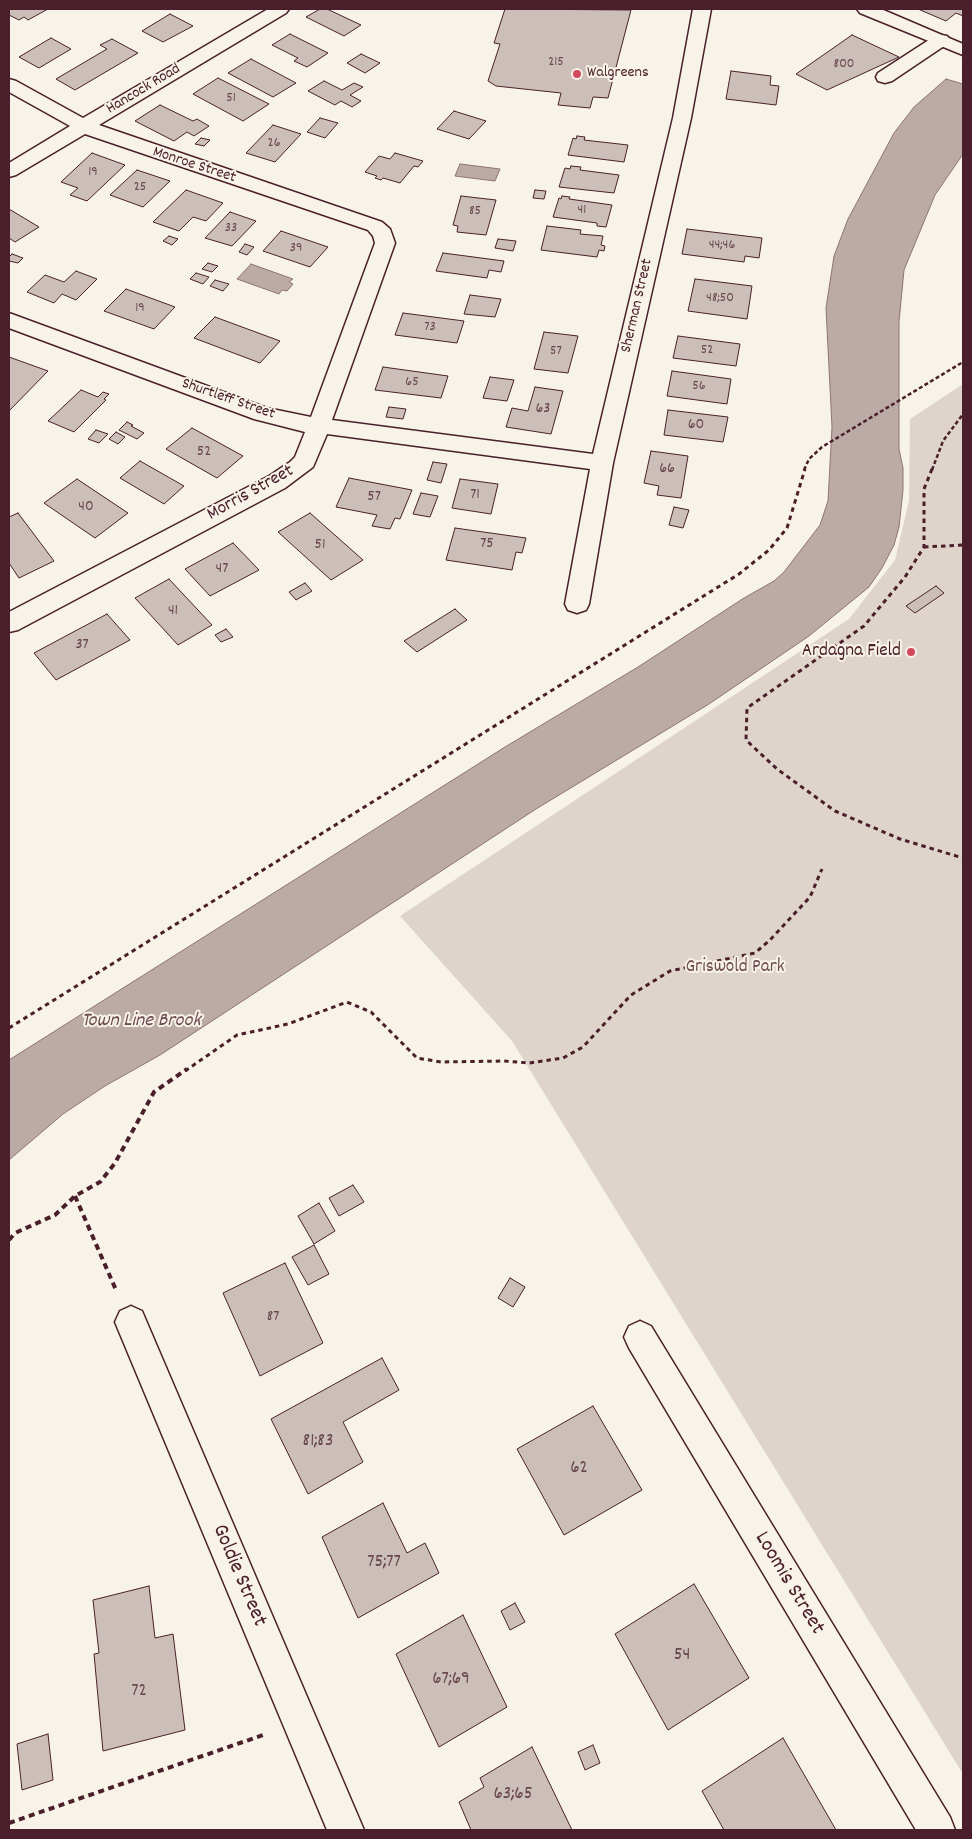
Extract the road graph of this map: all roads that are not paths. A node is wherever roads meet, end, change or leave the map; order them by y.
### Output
1 (280, 9) edge
2 (702, 9) edge
3 (866, 9) edge
4 (941, 40) junction
5 (963, 50) edge
6 (885, 77) dead end
7 (9, 85) edge
8 (83, 126) junction
9 (9, 171) edge
10 (383, 234) joint
11 (9, 320) edge
12 (319, 427) junction
13 (602, 463) junction
14 (577, 604) dead end
15 (9, 623) edge
16 (131, 1322) road end
17 (640, 1337) dead end
18 (346, 1830) edge
19 (937, 1830) edge

1 - 8 street, Hancock Road
2 - 13 street, Sherman Street
3 - 4 street
4 - 5 street
4 - 6 street
7 - 8 street, Monroe Street
8 - 9 street, Hancock Road
8 - 10 street, Monroe Street
10 - 12 street, Morris Street
11 - 12 street, Shurtleff Street
12 - 13 street, Shurtleff Street
12 - 15 street, Morris Street
13 - 14 street, Sherman Street
16 - 18 street, Goldie Street
17 - 19 street, Loomis Street

